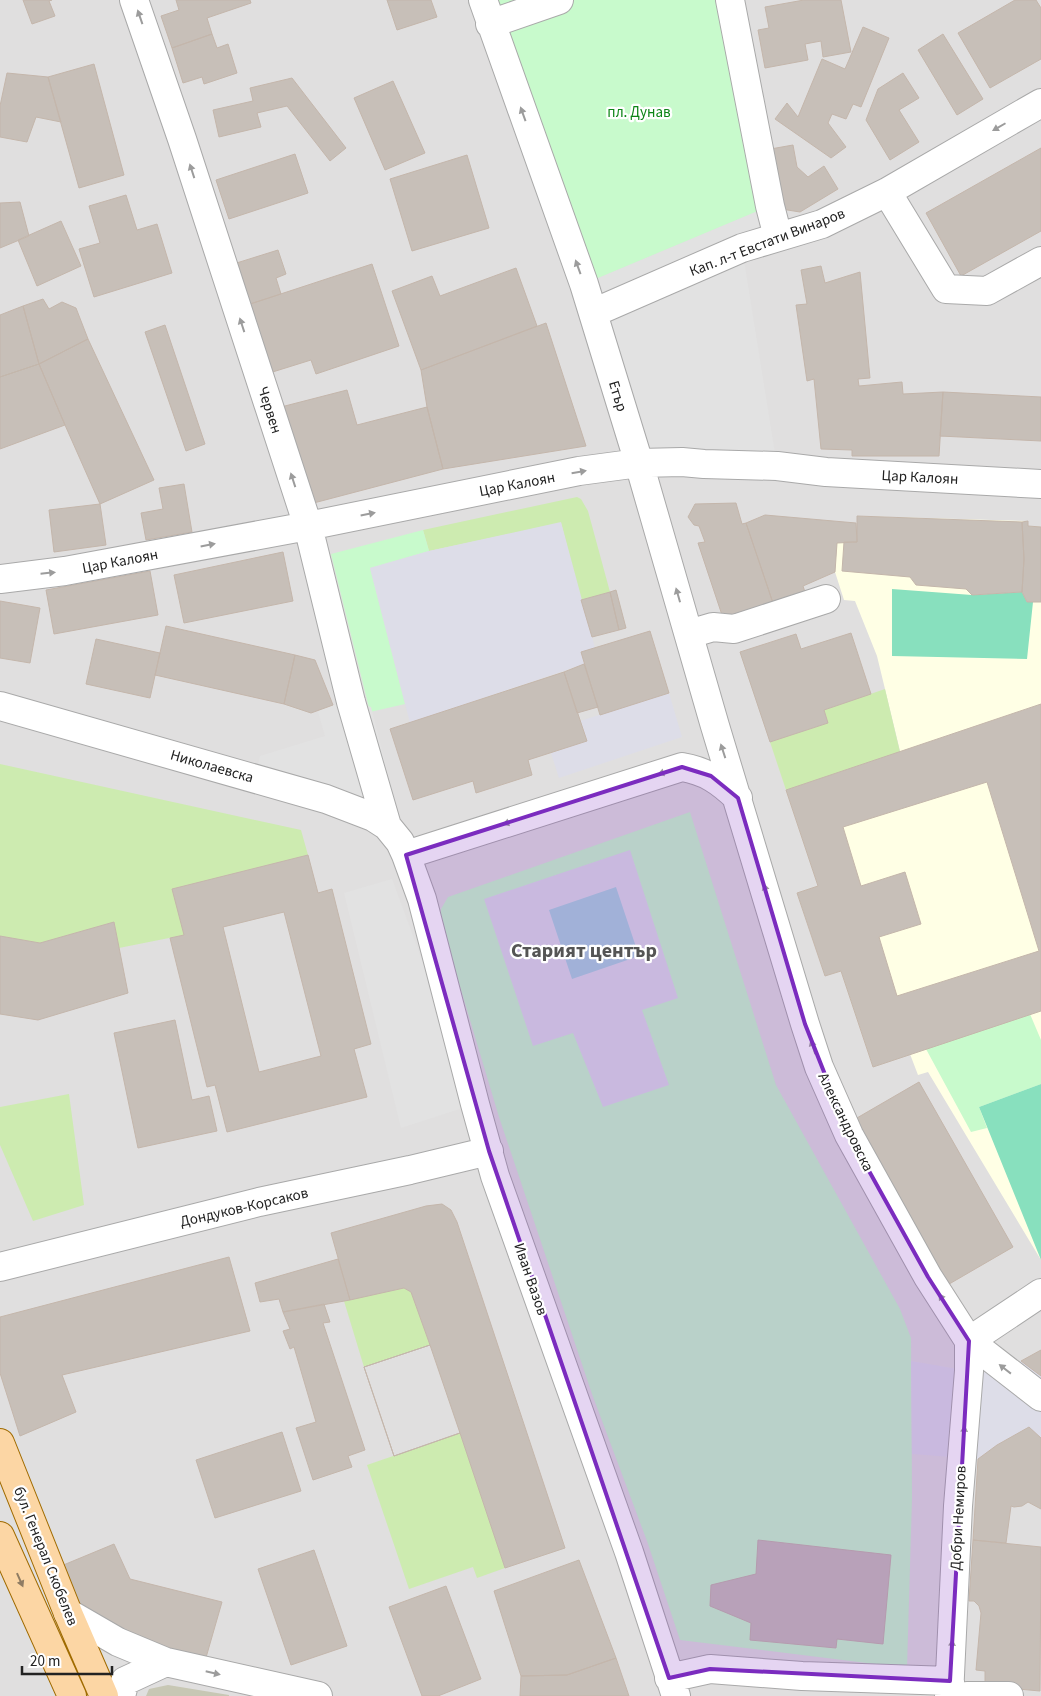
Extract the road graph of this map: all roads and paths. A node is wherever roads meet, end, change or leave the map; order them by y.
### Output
1 (134, 0) edge
2 (559, 0) edge
3 (730, 0) edge
4 (487, 12) edge
5 (1041, 103) edge
6 (887, 192) junction
7 (778, 237) junction
8 (1041, 261) edge
9 (593, 313) junction
10 (639, 463) junction
11 (1041, 484) edge
12 (308, 526) junction
13 (0, 578) edge
14 (826, 599) dead end
15 (689, 634) junction
16 (0, 706) edge
17 (738, 798) junction
18 (387, 826) junction
19 (406, 855) junction
20 (489, 1151) junction
21 (0, 1267) edge
22 (1041, 1293) edge
23 (969, 1341) junction
24 (1041, 1397) edge
25 (0, 1443) edge
26 (0, 1536) edge
27 (68, 1613) junction
28 (166, 1662) junction
29 (673, 1687) edge
30 (956, 1691) edge
31 (72, 1696) edge
32 (104, 1696) edge
33 (121, 1696) edge
34 (318, 1696) edge
35 (1009, 1696) edge

12 -> 1 street, Червен
2 - 4 street
3 - 7 street
9 -> 4 street, Етър
5 -> 6 street, Кап. л-т Евстати Винаров
6 - 7 street, Кап. л-т Евстати Винаров
6 - 8 street
7 - 9 street, Кап. л-т Евстати Винаров
9 - 10 street, Етър
10 - 11 street, Цар Калоян
12 -> 10 street, Цар Калоян
15 -> 10 street, Етър
13 -> 12 street, Цар Калоян
12 - 18 street, Червен
14 - 15 street
17 -> 15 street, Етър
16 - 18 street, Николаевска
17 -> 19 street
23 -> 17 street, Александровска
18 - 19 street, Николаевска
19 - 20 street, Иван Вазов
20 - 21 street, Дондуков-Корсаков
20 - 29 street, Иван Вазов
22 - 23 street
24 -> 23 street, Александровска
30 -> 23 street, Добри Немиров
25 - 27 main road, бул. Генерал Скобелев
26 -> 31 main road, бул. Генерал Скобелев
27 - 28 street
27 - 32 main road, бул. Генерал Скобелев
28 - 33 street
28 -> 34 street
29 - 30 street
30 - 35 street

